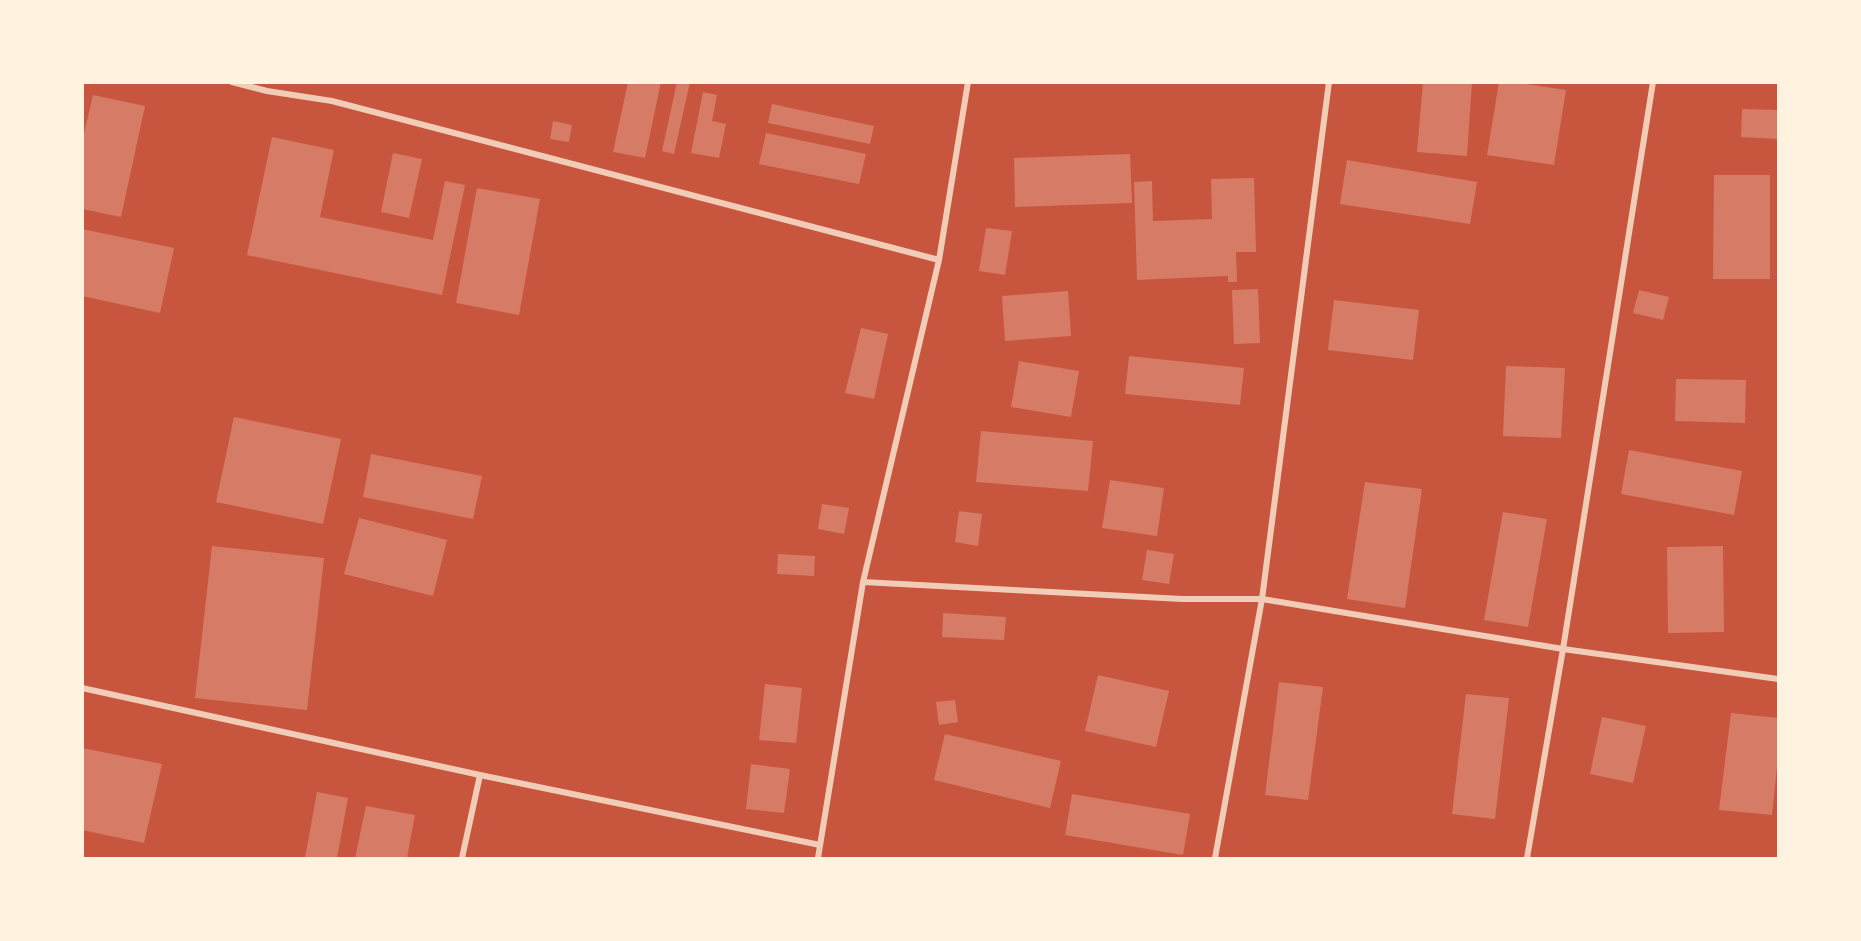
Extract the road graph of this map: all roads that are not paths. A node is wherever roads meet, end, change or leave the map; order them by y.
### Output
1 (232, 82) edge
2 (268, 82) edge
3 (968, 82) edge
4 (1329, 82) edge
5 (1653, 82) edge
6 (267, 91) junction
7 (939, 260) junction
8 (863, 582) junction
9 (1262, 599) junction
10 (1563, 650) junction
11 (1779, 679) edge
12 (82, 688) edge
13 (480, 774) junction
14 (820, 844) junction
15 (462, 858) edge
16 (818, 858) edge
17 (1215, 858) edge
18 (1527, 858) edge

1 - 6 street
2 - 6 street
3 - 7 street
4 - 9 street
5 - 10 street
6 - 7 street
7 - 8 street
8 - 9 street
8 - 14 street
9 - 10 street
9 - 17 street
10 - 11 street
10 - 18 street
12 - 13 street
13 - 14 street
13 - 15 street
14 - 16 street

